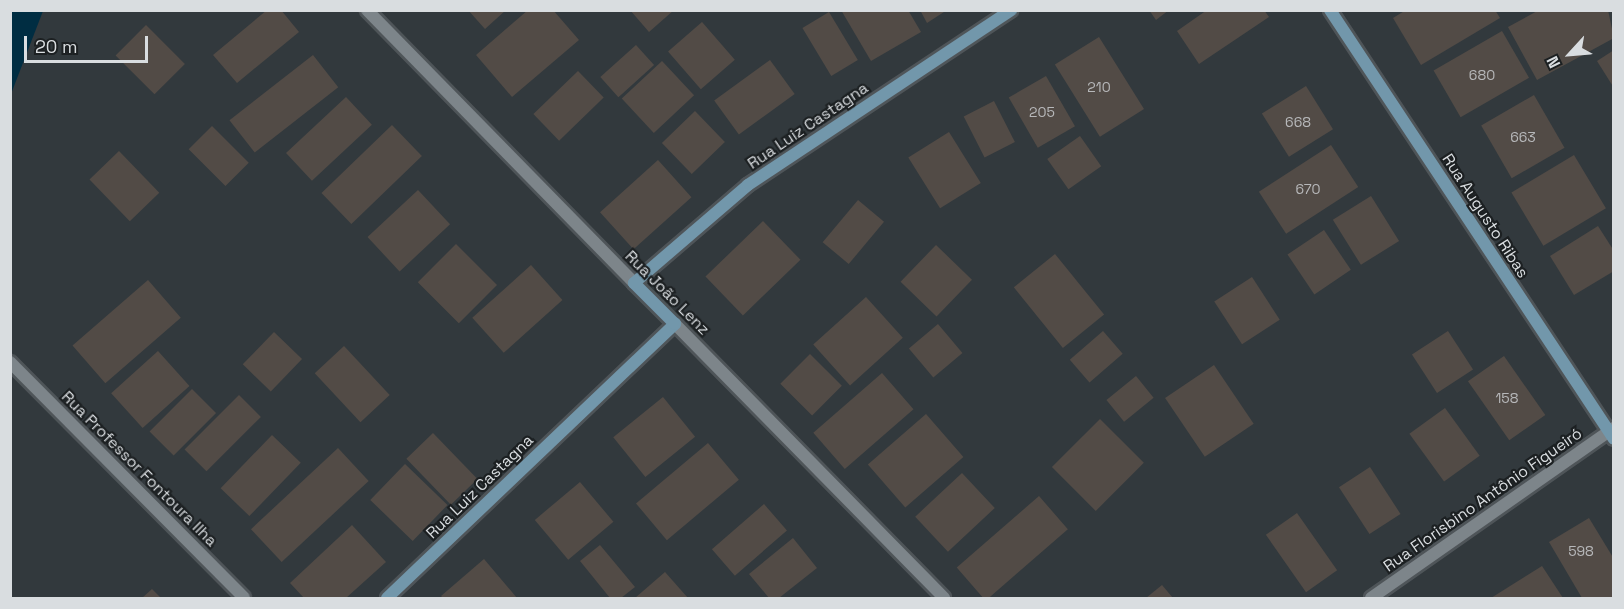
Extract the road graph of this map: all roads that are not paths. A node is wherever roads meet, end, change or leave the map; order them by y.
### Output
1 (367, 10) edge
2 (1011, 10) edge
3 (1330, 10) edge
4 (634, 284) junction
5 (675, 324) junction
6 (10, 362) edge
7 (1612, 433) edge
8 (244, 598) edge
9 (387, 598) edge
10 (944, 598) edge
11 (1371, 598) edge

1 - 4 street, Rua João Lenz
2 - 4 street, Rua Luiz Castagna
3 - 7 street, Rua Augusto Ribas
4 - 5 street, Rua João Lenz
5 - 9 street, Rua Luiz Castagna
5 - 10 street, Rua João Lenz
6 - 8 street, Rua Professor Fontoura Ilha
7 - 11 street, Rua Florisbino Antônio Figueiró

